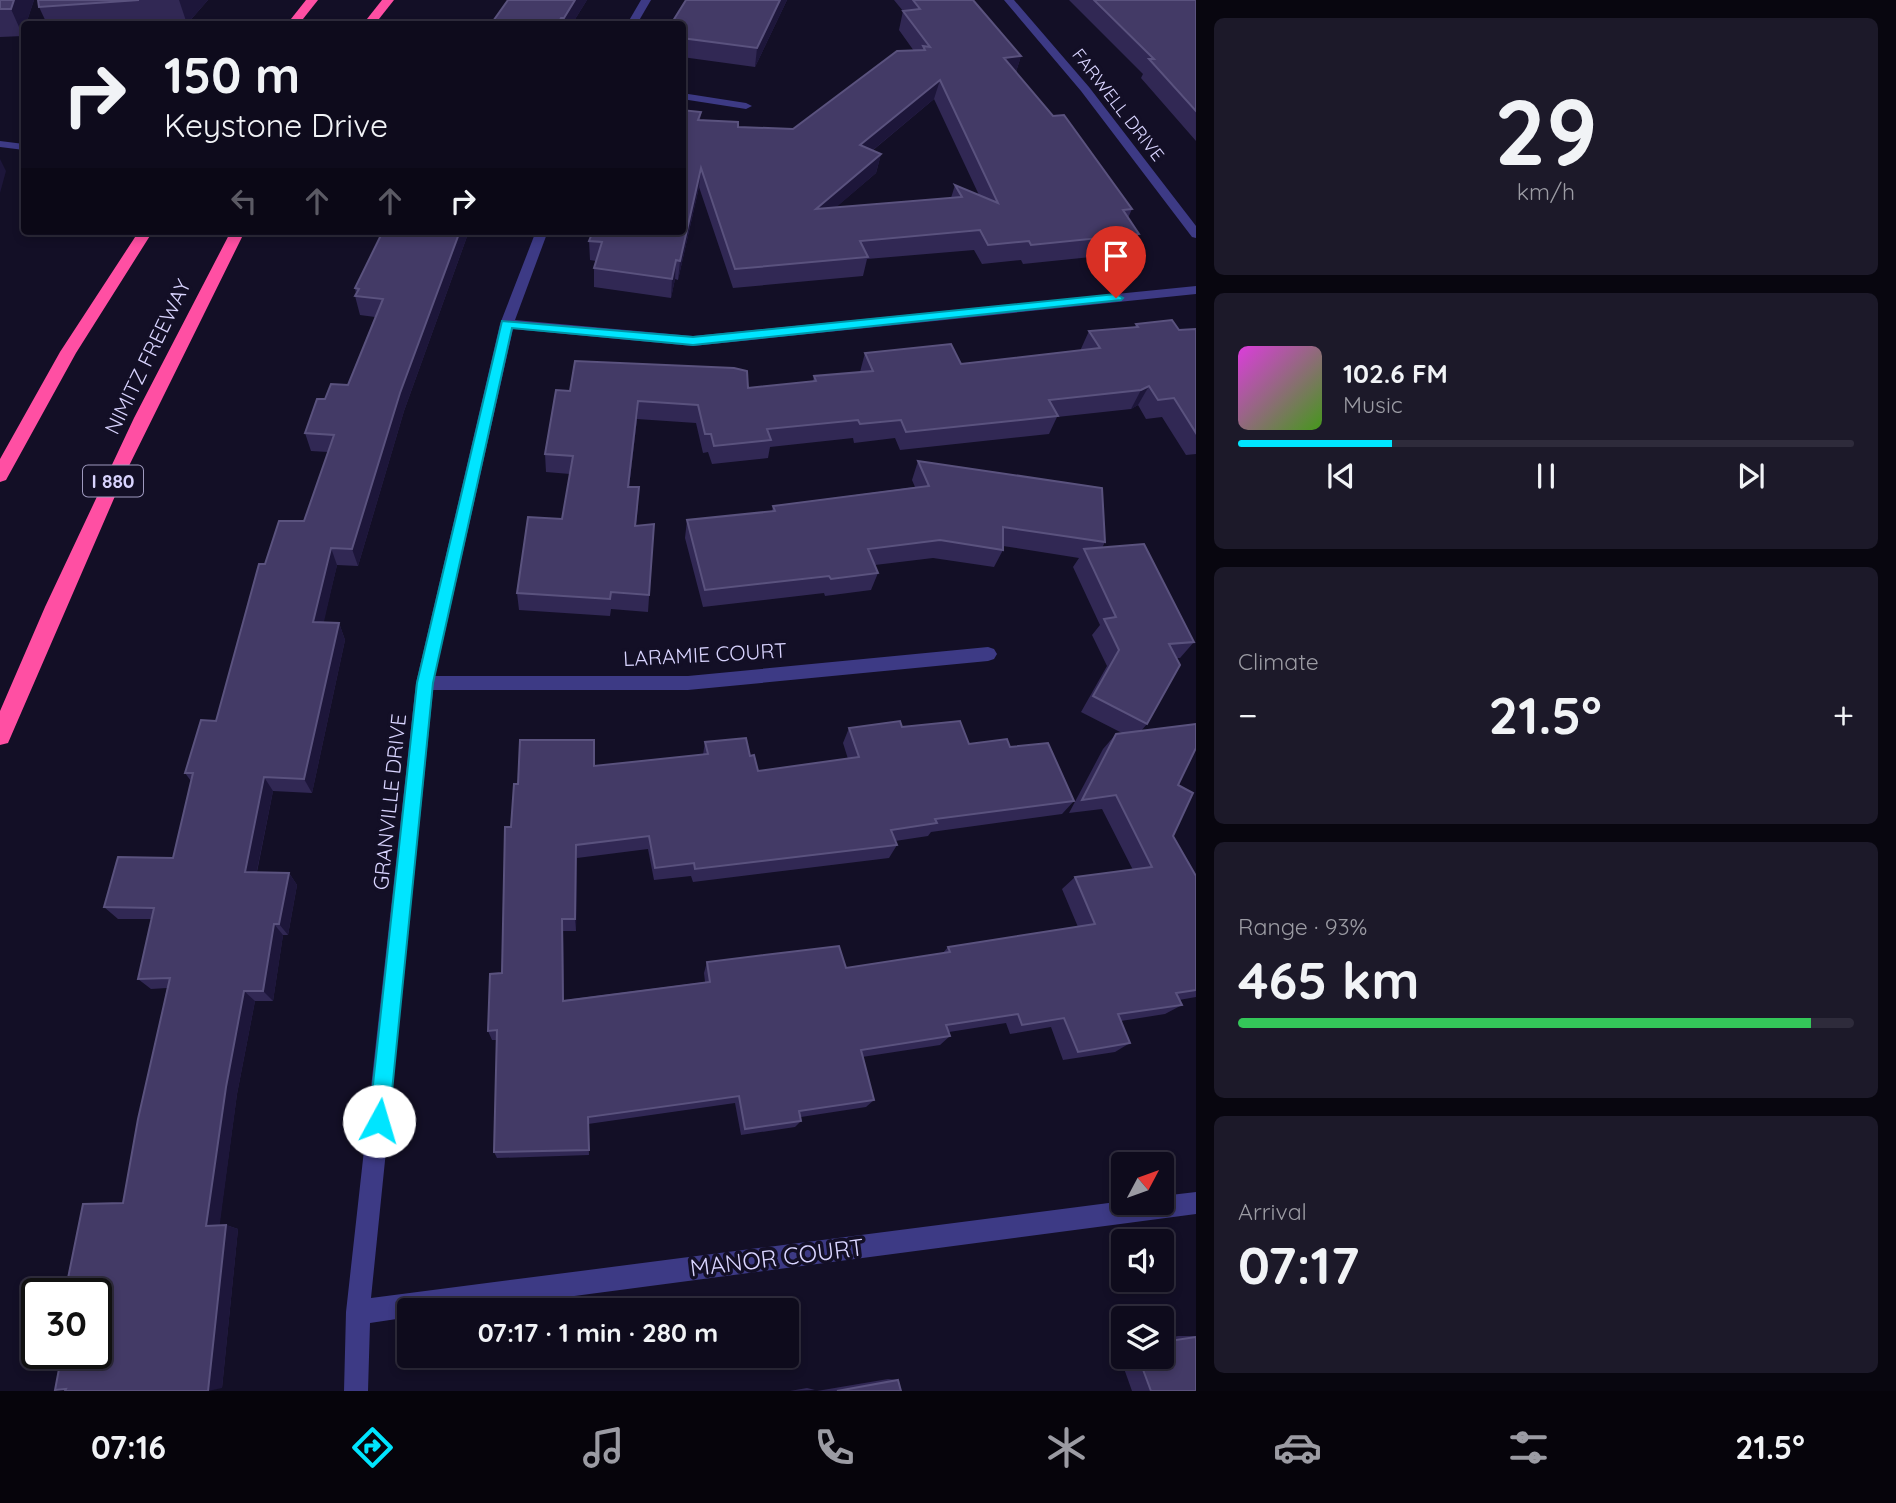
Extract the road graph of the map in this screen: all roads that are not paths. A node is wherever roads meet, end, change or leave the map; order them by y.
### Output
1 (312, 0) edge
2 (388, 0) edge
3 (646, 0) edge
4 (1009, 0) edge
5 (294, 21) edge
6 (371, 21) edge
7 (634, 21) edge
8 (686, 97) edge
9 (746, 106) dead end
10 (0, 144) edge
11 (21, 147) edge
12 (1196, 233) edge
13 (143, 235) edge
14 (236, 235) edge
15 (540, 235) edge
16 (1196, 289) edge
17 (507, 324) junction
18 (0, 474) edge
19 (988, 654) dead end
20 (425, 683) junction
21 (0, 736) edge
22 (1196, 1203) edge
23 (358, 1312) junction
24 (356, 1391) edge

1 - 5 highway
2 - 6 highway
3 - 7 street
4 - 12 street, FARWELL DRIVE
8 - 9 street
10 - 11 street
13 - 18 highway
14 - 21 highway, NIMITZ FREEWAY / I 880
15 - 17 street, GRANVILLE DRIVE
16 - 17 street
17 - 20 street, GRANVILLE DRIVE
19 - 20 street, LARAMIE COURT
20 - 23 street, GRANVILLE DRIVE
22 - 23 street, MANOR COURT
23 - 24 street, GRANVILLE DRIVE

